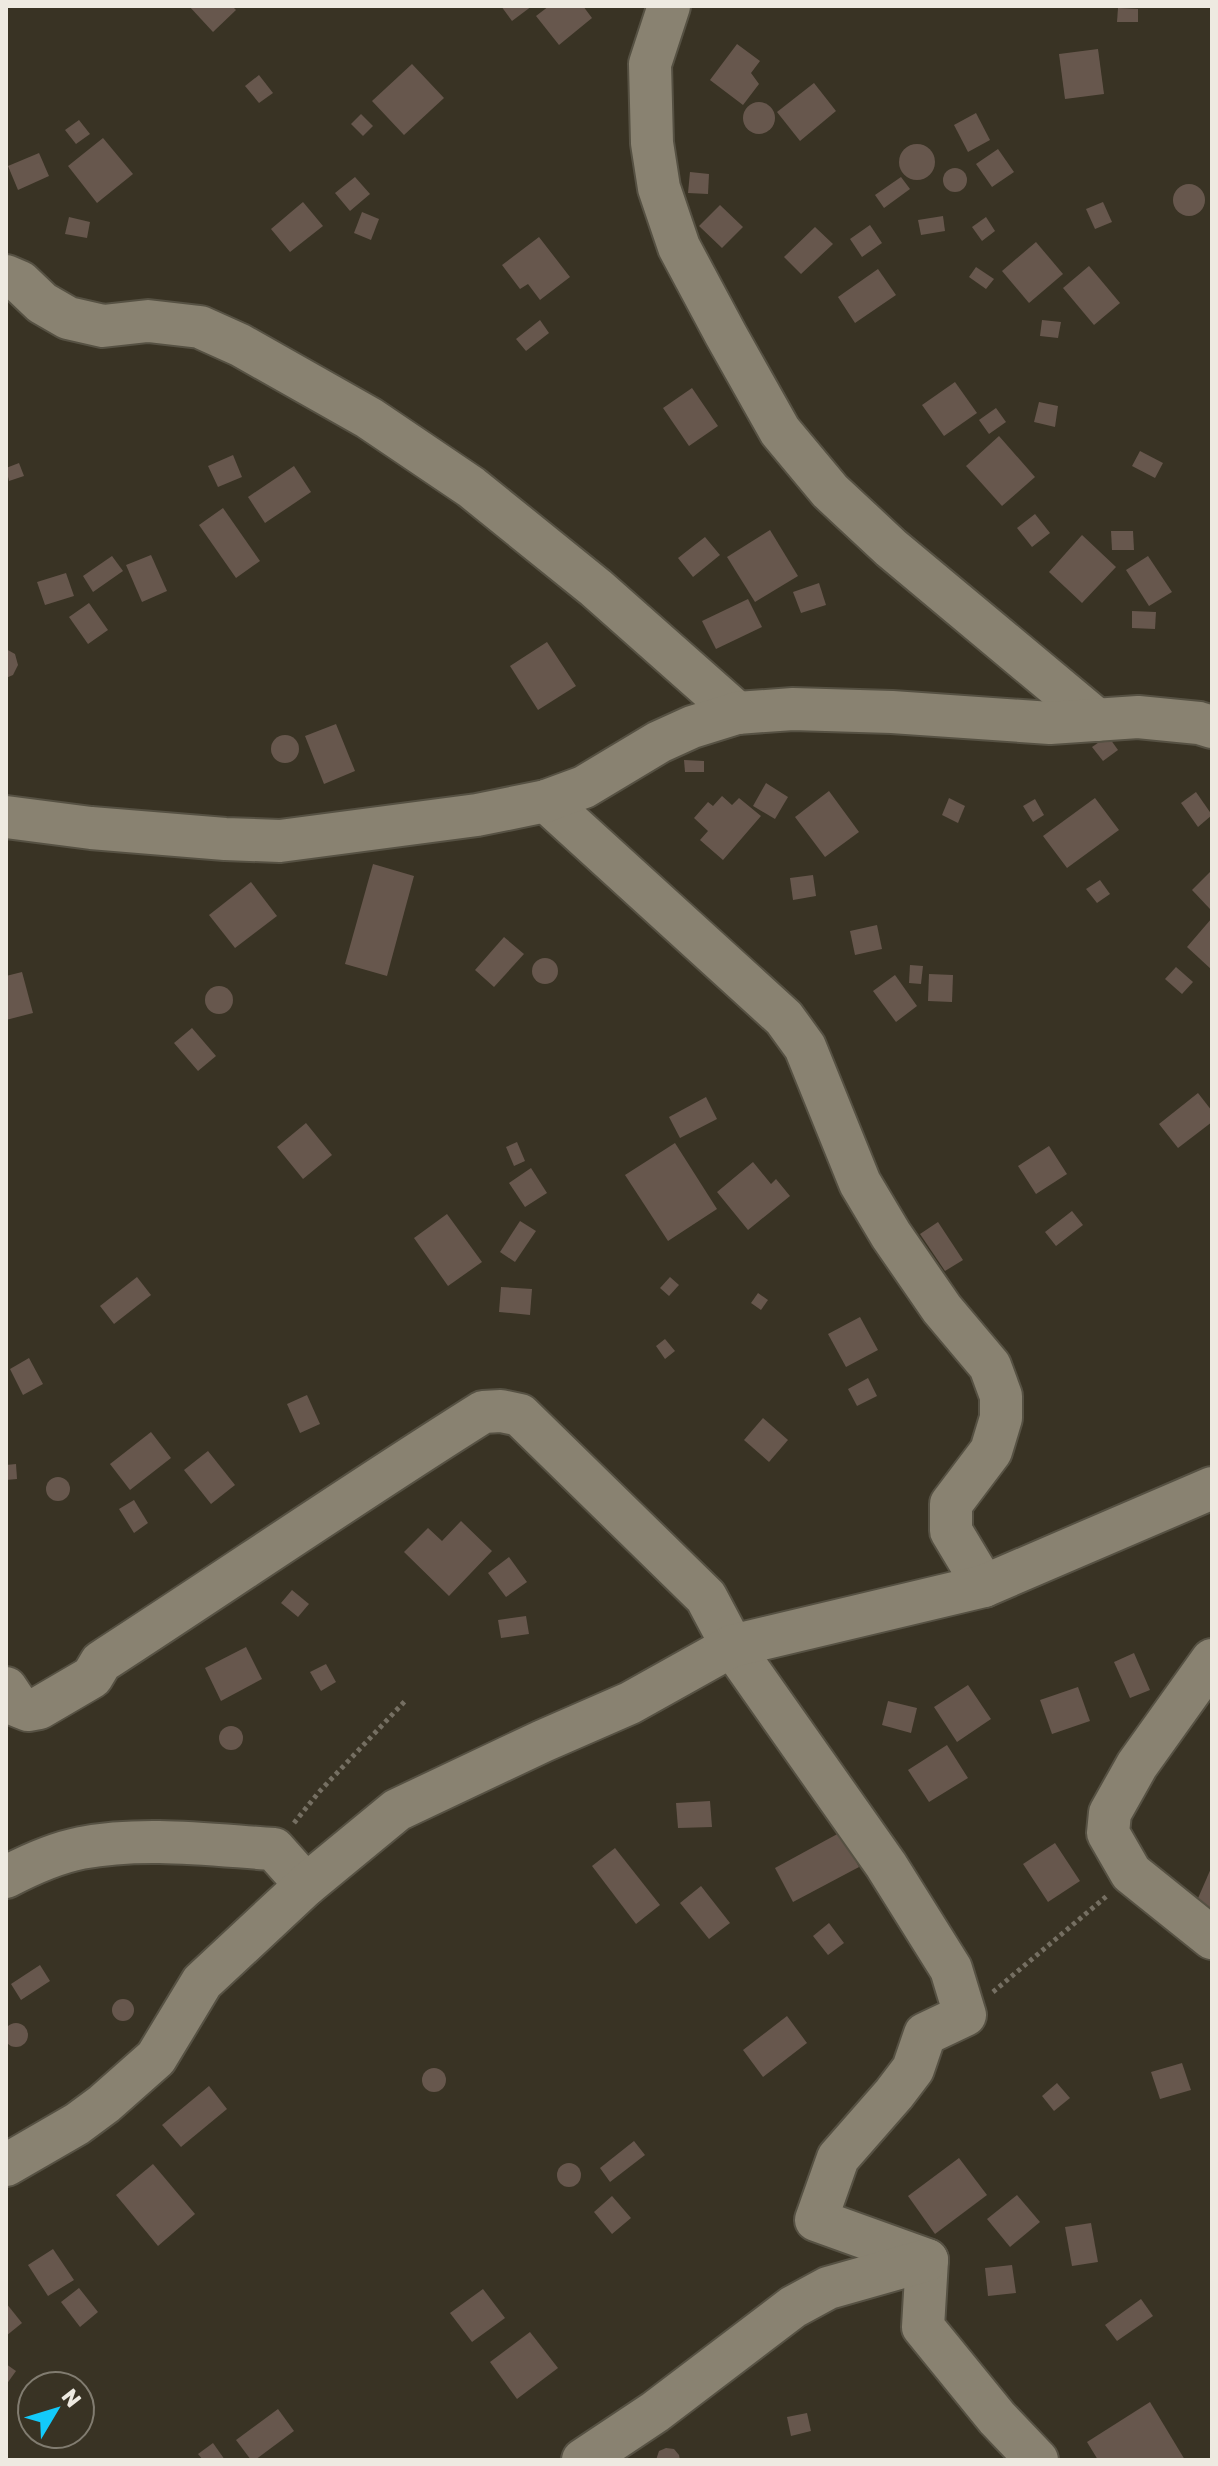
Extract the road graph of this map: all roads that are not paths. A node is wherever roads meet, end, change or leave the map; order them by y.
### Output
1 (669, 6) edge
2 (6, 276) edge
3 (737, 713) junction
4 (1097, 720) junction
5 (1212, 727) edge
6 (546, 801) junction
7 (6, 817) edge
8 (1212, 1488) edge
9 (984, 1586) junction
10 (732, 1646) junction
11 (1212, 1660) edge
12 (6, 1688) edge
13 (6, 1877) edge
14 (306, 1885) junction
15 (1212, 1938) edge
16 (6, 2165) edge
17 (927, 2260) junction
18 (583, 2460) edge
19 (1037, 2460) edge

1 - 4 street
2 - 3 street
3 - 4 street
3 - 6 street
4 - 5 street
6 - 7 street
6 - 9 street
8 - 9 street
9 - 10 street
10 - 12 street
10 - 14 street
10 - 17 street
11 - 15 street
13 - 14 street
14 - 16 street
17 - 18 street
17 - 19 street

